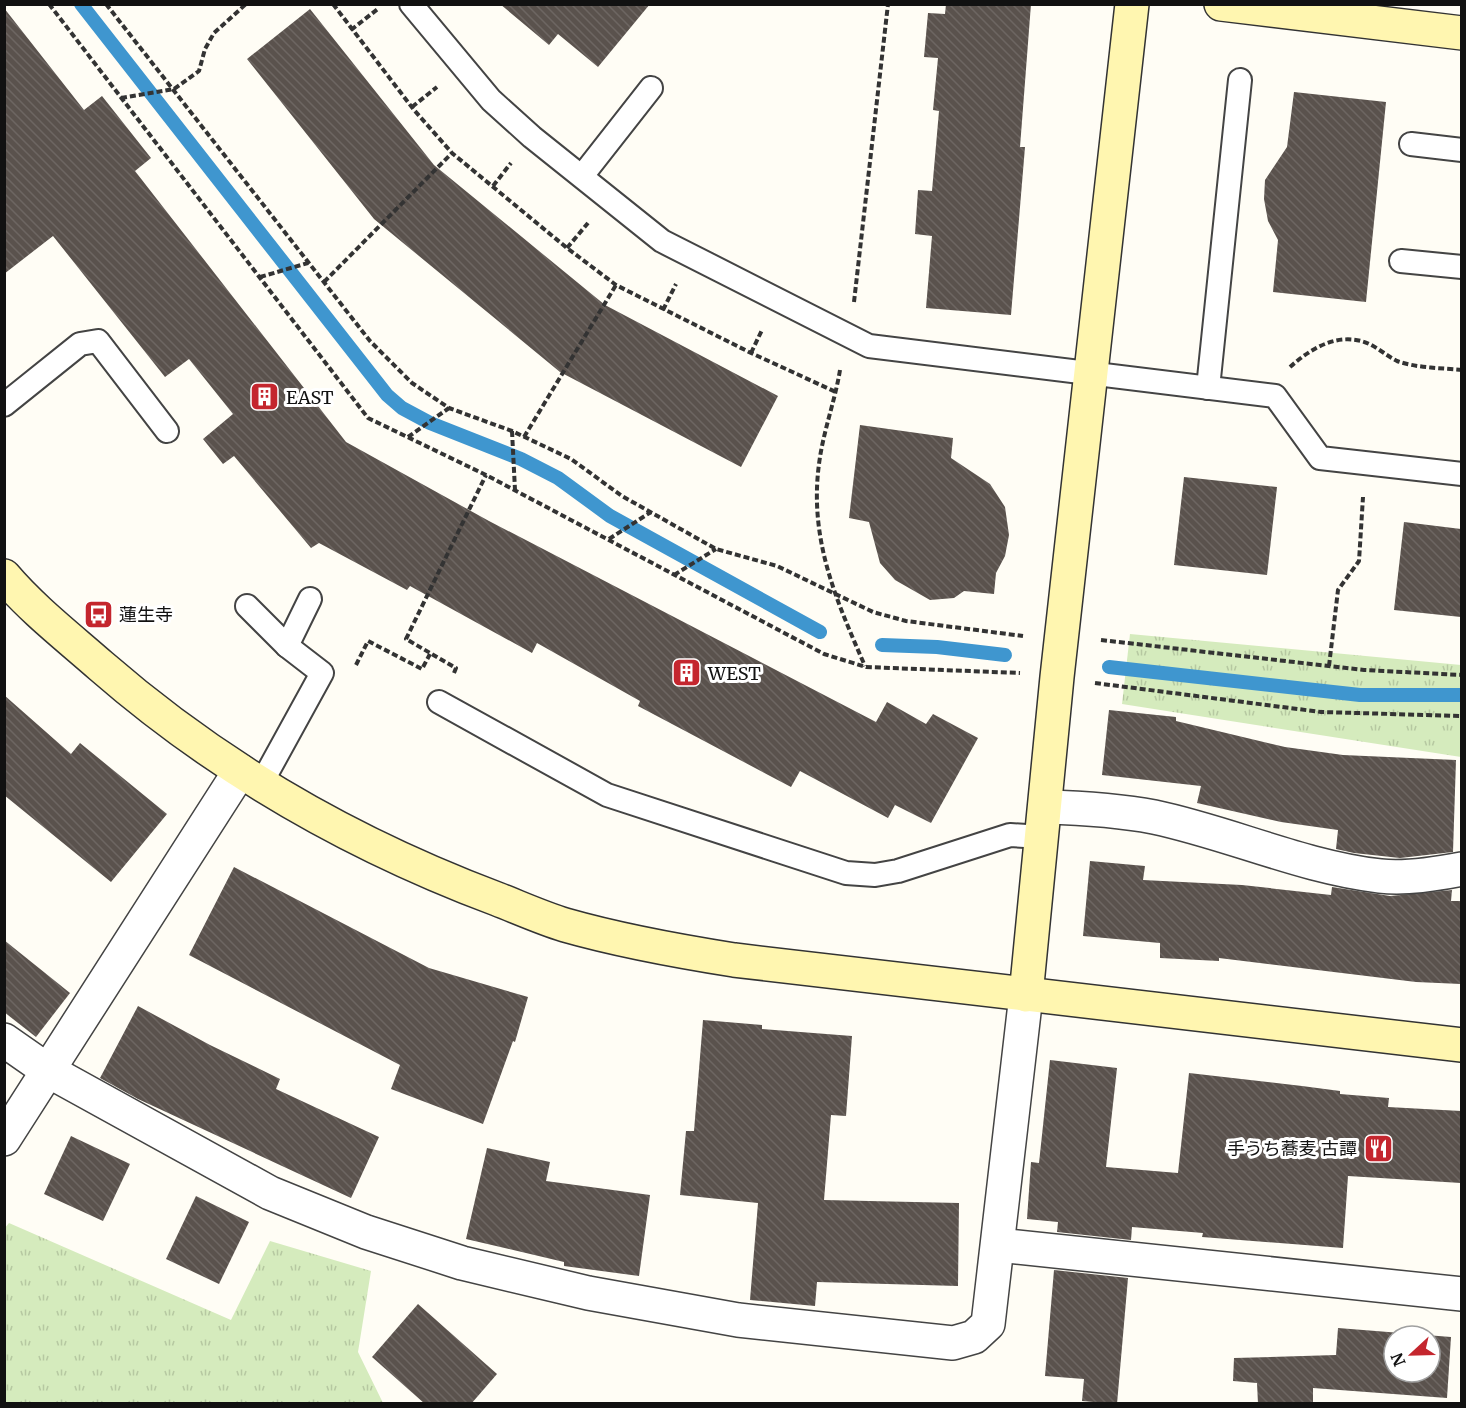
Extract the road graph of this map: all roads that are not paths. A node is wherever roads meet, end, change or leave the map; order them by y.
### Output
1 (411, 4) edge
2 (1132, 4) edge
3 (1221, 4) edge
4 (1461, 33) edge
5 (1240, 80) dead end
6 (651, 88) dead end
7 (1411, 144) dead end
8 (1461, 150) edge
9 (582, 176) junction
10 (1401, 261) dead end
11 (1461, 267) edge
12 (1090, 373) junction
13 (1208, 388) junction
14 (4, 405) edge
15 (168, 431) dead end
16 (1461, 474) edge
17 (4, 576) edge
18 (310, 599) dead end
19 (247, 606) dead end
20 (286, 646) junction
21 (439, 702) dead end
22 (251, 777) junction
23 (1043, 822) junction
24 (1461, 869) edge
25 (1026, 995) junction
26 (4, 1040) edge
27 (1461, 1045) edge
28 (47, 1070) junction
29 (4, 1138) edge
30 (998, 1245) junction
31 (1461, 1294) edge

1 - 9 lane
2 - 12 street
3 - 4 street
5 - 13 lane
6 - 9 lane
7 - 8 lane
9 - 12 lane
10 - 11 lane
12 - 13 lane
12 - 23 street
13 - 16 lane
14 - 15 lane
17 - 22 street
18 - 20 lane
19 - 20 lane
20 - 22 lane
21 - 23 lane
22 - 25 street
22 - 28 street
23 - 24 street
23 - 25 street
25 - 27 street
25 - 30 street
26 - 28 street
28 - 29 street
28 - 30 street
30 - 31 street

